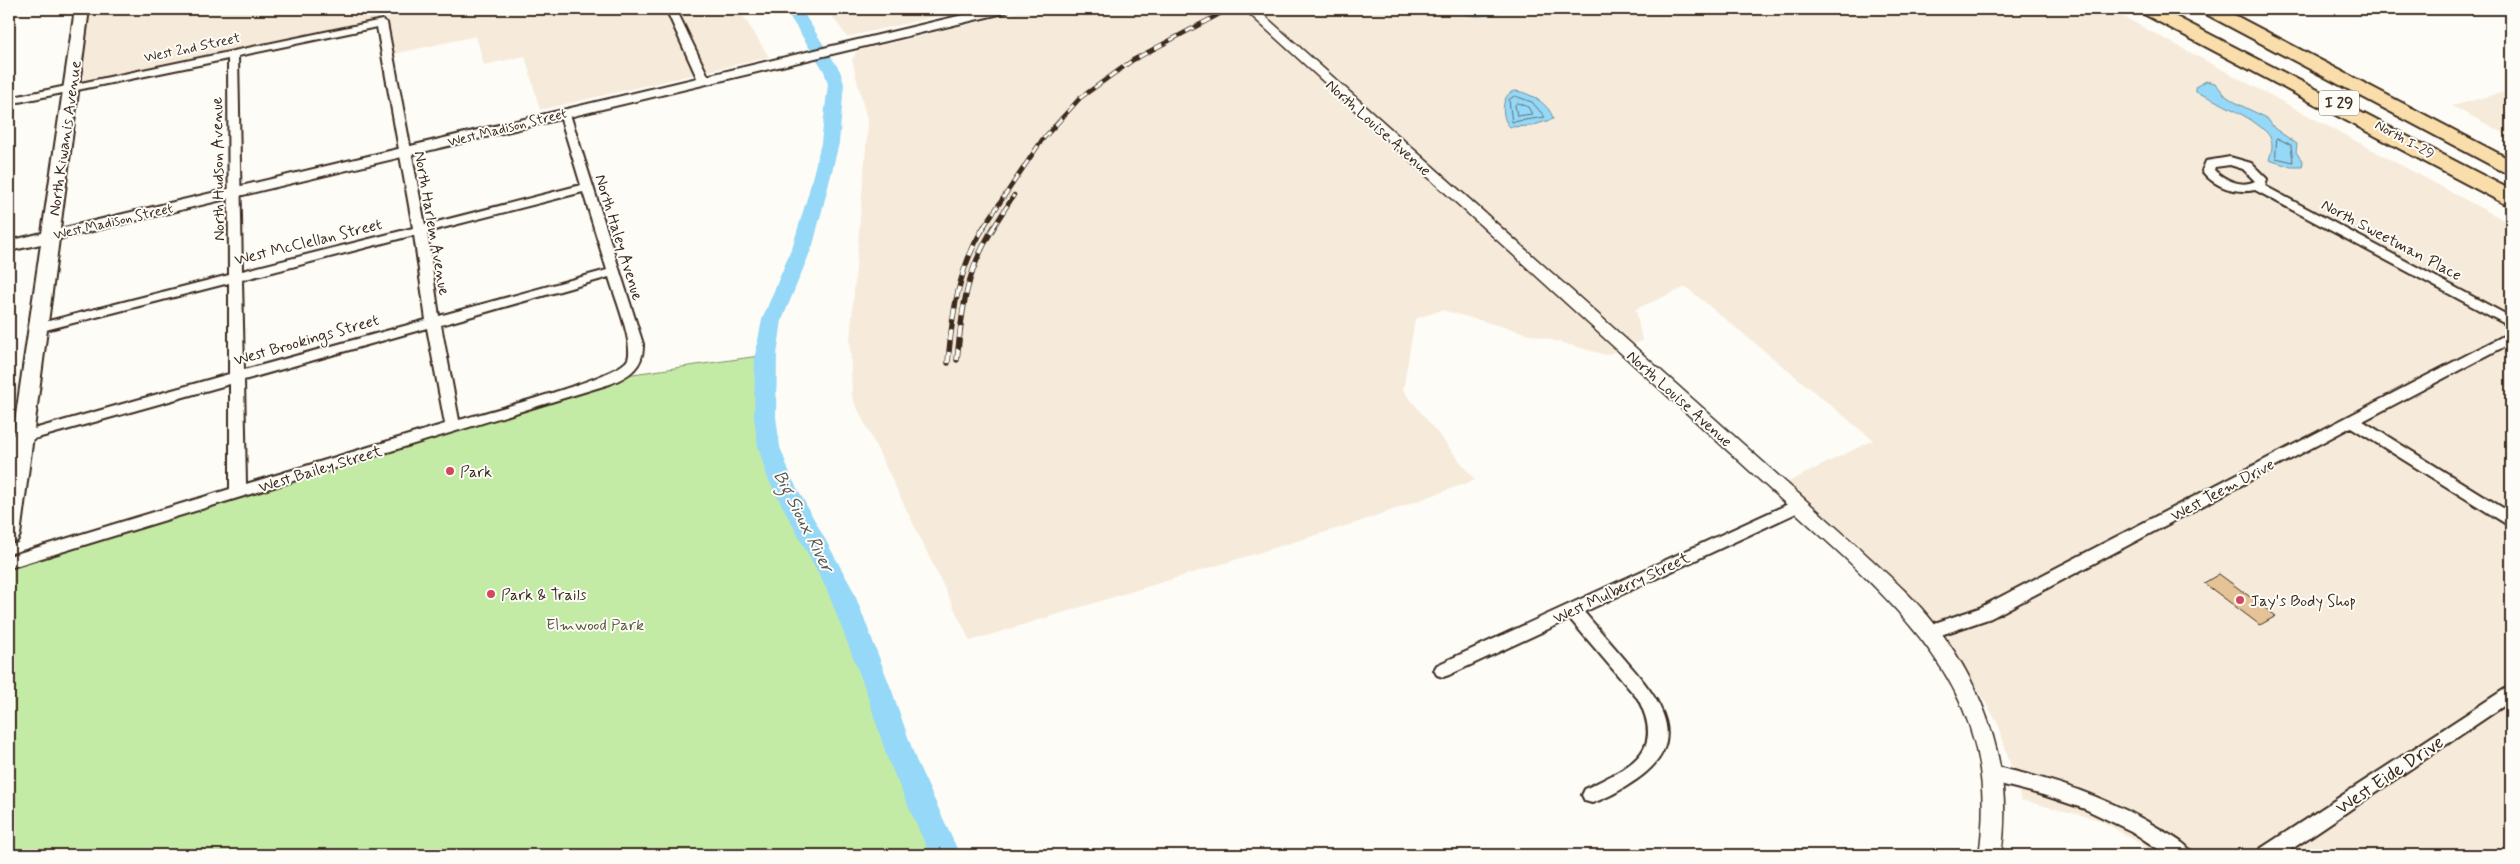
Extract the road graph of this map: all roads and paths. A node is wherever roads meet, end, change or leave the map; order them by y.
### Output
1 (82, 9) edge
2 (670, 9) edge
3 (1004, 9) edge
4 (1250, 9) edge
5 (2148, 9) edge
6 (2166, 9) edge
7 (2210, 9) edge
8 (2235, 9) edge
9 (382, 23) joint
10 (233, 54) junction
11 (704, 80) junction
12 (71, 88) junction
13 (9, 101) edge
14 (565, 113) junction
15 (404, 152) junction
16 (2511, 163) edge
17 (2511, 168) edge
18 (2257, 186) dead end
19 (587, 187) junction
20 (234, 192) junction
21 (2511, 198) edge
22 (420, 230) junction
23 (50, 236) junction
24 (9, 246) edge
25 (613, 272) junction
26 (236, 277) junction
27 (433, 321) junction
28 (2511, 323) edge
29 (38, 328) junction
30 (2511, 337) edge
31 (629, 369) joint
32 (236, 377) junction
33 (2352, 421) junction
34 (452, 428) junction
35 (15, 439) edge
36 (238, 493) junction
37 (1799, 505) junction
38 (2511, 521) edge
39 (9, 535) edge
40 (9, 562) edge
41 (1572, 610) junction
42 (1929, 632) junction
43 (1442, 670) dead end
44 (2511, 692) edge
45 (1991, 774) junction
46 (1592, 795) dead end
47 (1990, 855) edge
48 (2183, 855) edge
49 (2267, 855) edge

1 - 12 main road, North Kiwanis Avenue
2 - 11 street
3 - 11 main road, West Madison Street
4 - 37 street, North Louise Avenue
5 - 21 highway
6 - 21 highway, North I-29 / I 29
7 - 17 highway, North I-29 / I 29
8 - 16 highway
9 - 10 street, West 2nd Street
9 - 15 street, North Harlem Avenue
10 - 12 street, West 2nd Street
10 - 20 street, North Hudson Avenue
11 - 14 main road, West Madison Street
12 - 13 street, West 2nd Street
12 - 23 main road, North Kiwanis Avenue
14 - 15 main road, West Madison Street
14 - 19 street, North Haley Avenue
15 - 20 main road, West Madison Street
15 - 22 street, North Harlem Avenue
18 - 28 street, North Sweetman Place
19 - 22 street, West McClellan Street
19 - 25 street, North Haley Avenue
20 - 23 main road, West Madison Street
20 - 26 street, North Hudson Avenue
22 - 26 street, West McClellan Street
22 - 27 street, North Harlem Avenue
23 - 24 main road, West Madison Street
23 - 29 main road, North Kiwanis Avenue
25 - 27 street, West Brookings Street
25 - 31 street, North Haley Avenue
26 - 29 street, West McClellan Street
26 - 32 street, North Hudson Avenue
27 - 32 street, West Brookings Street
27 - 34 street, North Harlem Avenue
29 - 35 main road, North Kiwanis Avenue
30 - 33 street, West Teem Drive
31 - 34 street, West Bailey Street
32 - 35 street, West Brookings Street
32 - 36 street, North Hudson Avenue
33 - 38 street
33 - 42 street, West Teem Drive
34 - 36 street, West Bailey Street
35 - 39 main road, North Kiwanis Avenue
36 - 40 street, West Bailey Street
37 - 41 street, West Mulberry Street
37 - 42 street, North Louise Avenue
41 - 43 street, West Mulberry Street
41 - 46 street
42 - 45 street, North Louise Avenue
44 - 49 street, West Eide Drive
45 - 47 street, North Louise Avenue
45 - 48 street

